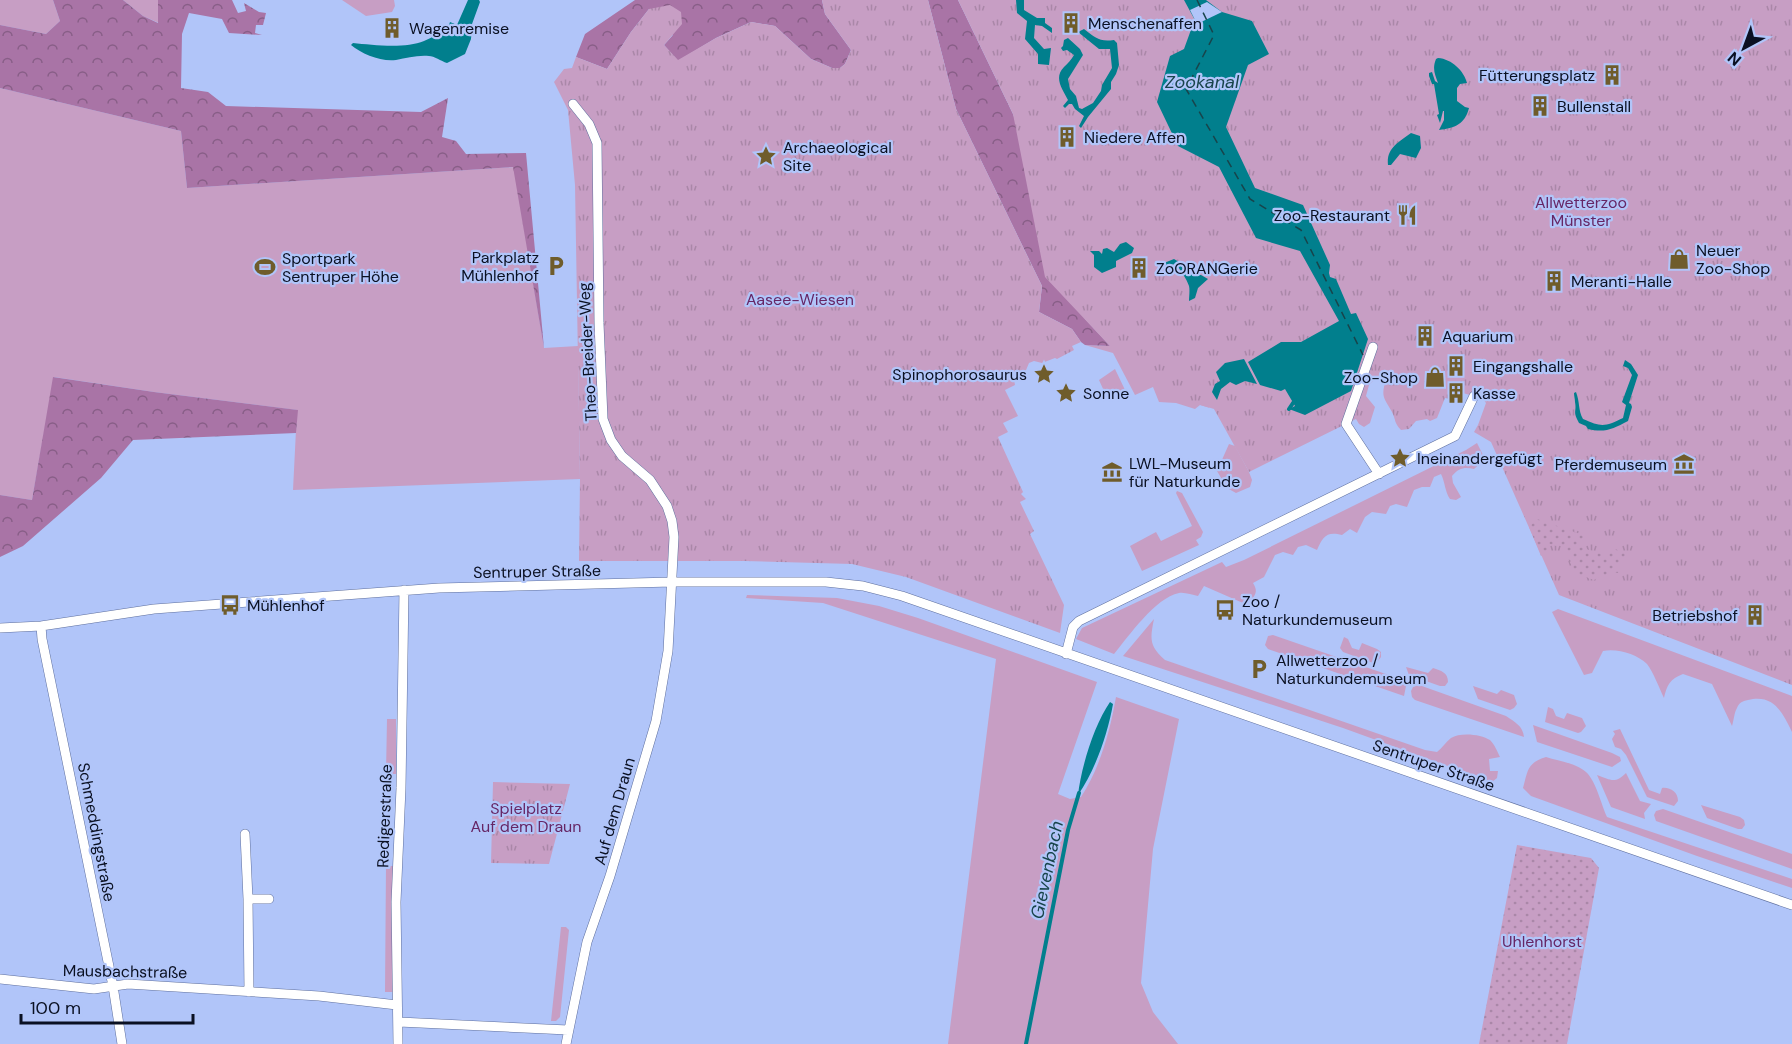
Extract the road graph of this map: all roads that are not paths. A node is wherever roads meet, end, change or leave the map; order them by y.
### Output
1 (573, 104) dead end
2 (1373, 347) dead end
3 (1474, 396) dead end
4 (1379, 474) junction
5 (672, 582) junction
6 (404, 590) junction
7 (41, 626) junction
8 (0, 628) edge
9 (1066, 654) junction
10 (245, 834) dead end
11 (248, 899) junction
12 (269, 899) dead end
13 (1792, 904) edge
14 (0, 979) edge
15 (113, 986) junction
16 (249, 992) junction
17 (397, 1005) junction
18 (399, 1022) junction
19 (568, 1030) junction
20 (122, 1044) edge
21 (398, 1044) edge
22 (566, 1044) edge

1 - 5 street, Theo-Breider-Weg
2 - 4 street
3 - 4 street
4 - 9 street
5 - 6 street, Sentruper Straße
5 - 9 street, Sentruper Straße
5 - 19 street, Auf dem Draun
6 - 7 street, Sentruper Straße
6 - 17 street, Redigerstraße
7 - 8 street, Sentruper Straße
7 - 15 street, Schmeddingstraße
9 - 13 street, Sentruper Straße
10 - 11 street
11 - 12 street
11 - 16 street
14 - 15 street, Mausbachstraße
15 - 16 street, Mausbachstraße
15 - 20 street, Schmeddingstraße
16 - 17 street, Mausbachstraße
17 - 18 street, Redigerstraße
18 - 19 street
18 - 21 street, Redigerstraße
19 - 22 street, Auf dem Draun

